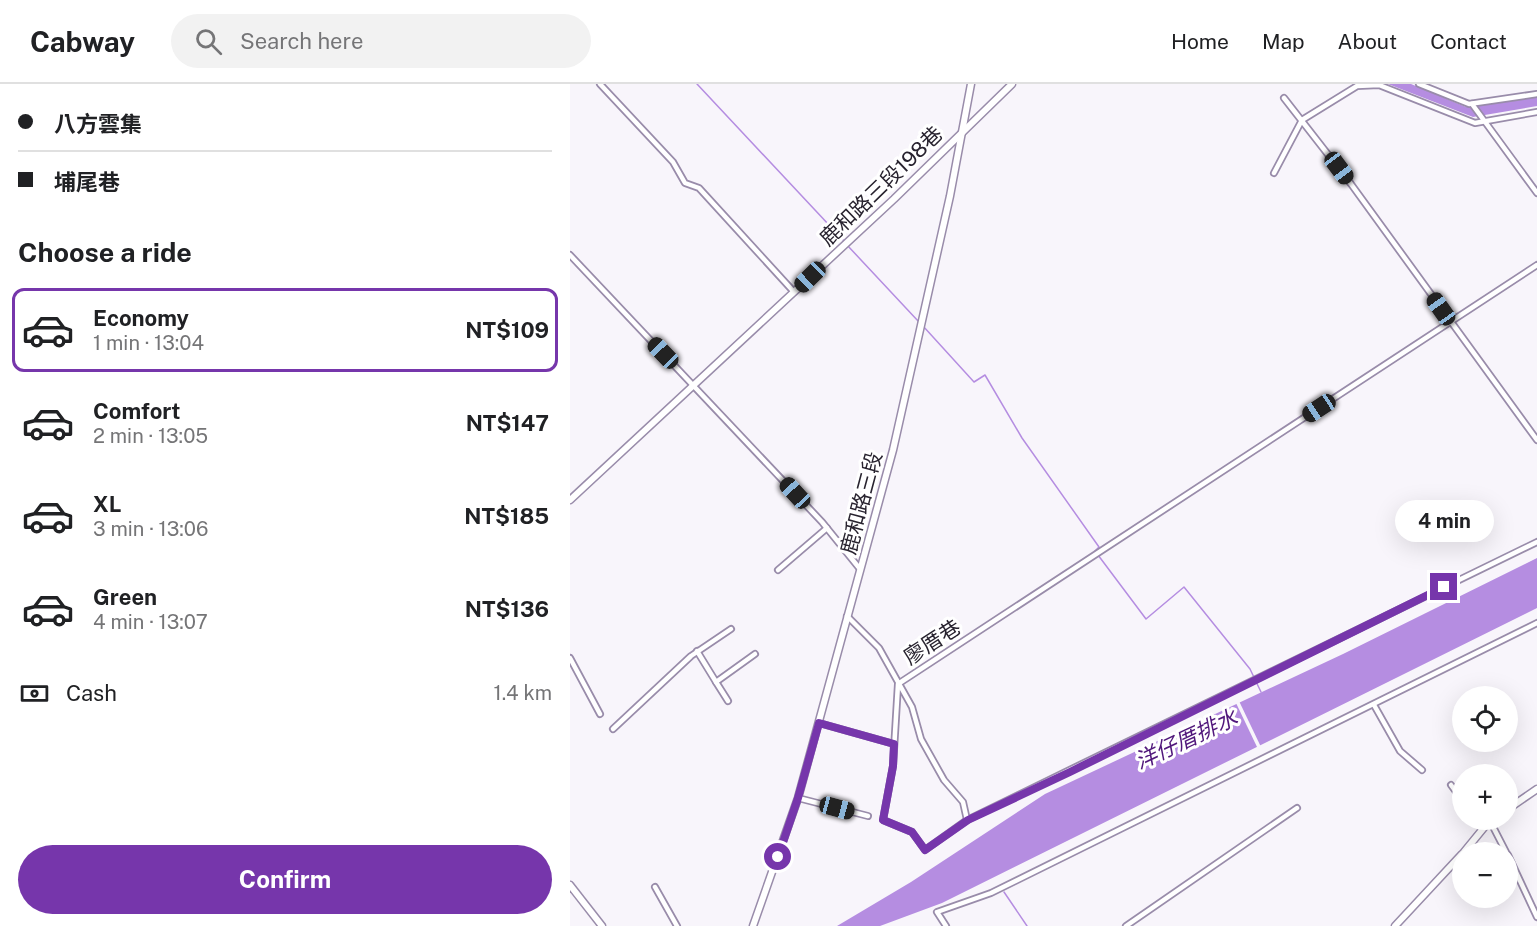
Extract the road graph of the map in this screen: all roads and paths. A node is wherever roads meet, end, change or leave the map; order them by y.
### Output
1 (600, 84) edge
2 (971, 84) edge
3 (1012, 84) edge
4 (1419, 84) edge
5 (1537, 94) edge
6 (1284, 98) dead end
7 (1472, 104) junction
8 (1537, 112) edge
9 (1302, 120) junction
10 (1485, 121) junction
11 (960, 133) junction
12 (1274, 173) dead end
13 (1537, 193) edge
14 (570, 255) edge
15 (1537, 265) edge
16 (794, 292) junction
17 (1451, 322) junction
18 (694, 386) junction
19 (1537, 440) edge
20 (570, 500) edge
21 (827, 528) junction
22 (1537, 542) edge
23 (860, 569) junction
24 (778, 570) dead end
25 (848, 616) junction
26 (1537, 623) edge
27 (731, 629) dead end
28 (697, 651) junction
29 (755, 654) dead end
30 (570, 658) edge
31 (716, 682) junction
32 (898, 684) junction
33 (728, 701) dead end
34 (1374, 705) junction
35 (600, 714) dead end
36 (819, 723) junction
37 (613, 729) dead end
38 (894, 744) junction
39 (1422, 770) dead end
40 (1537, 789) edge
41 (798, 798) junction
42 (1518, 801) edge
43 (1297, 808) dead end
44 (868, 816) dead end
45 (968, 820) junction
46 (1483, 830) edge
47 (1474, 842) edge
48 (1452, 865) edge
49 (1518, 877) edge
50 (570, 885) edge
51 (655, 887) dead end
52 (1537, 917) edge
53 (755, 925) edge
54 (602, 926) edge
55 (677, 926) edge
56 (946, 926) edge
57 (1126, 926) edge
58 (1395, 926) edge

1 - 16 street
2 - 11 main road, 鹿和路三段
3 - 11 main road, 鹿和路三段198巷
4 - 7 street
5 - 7 street
6 - 9 street
7 - 10 street
8 - 10 street
9 - 10 street
9 - 12 street
9 - 17 street
10 - 13 street
11 - 16 main road, 鹿和路三段198巷
11 - 23 main road, 鹿和路三段
14 - 18 street
15 - 17 street, 廖厝巷
16 - 18 main road, 鹿和路三段198巷
17 - 19 street
17 - 32 street, 廖厝巷
18 - 20 main road, 鹿和路三段198巷
18 - 21 street
21 - 23 street
21 - 24 street
22 - 45 street
23 - 25 main road, 鹿和路三段
25 - 32 street
25 - 36 main road, 鹿和路三段
26 - 34 street
27 - 28 street
28 - 31 street
28 - 37 street
29 - 31 street
30 - 35 street
31 - 33 street
32 - 38 street
32 - 45 street
34 - 39 street
34 - 56 street
36 - 38 street
36 - 41 main road, 鹿和路三段
38 - 45 street
40 - 42 main road
41 - 44 street
41 - 53 main road, 鹿和路三段
43 - 57 street
46 - 47 main road
48 - 58 main road
49 - 52 street
50 - 54 main road
51 - 55 street

